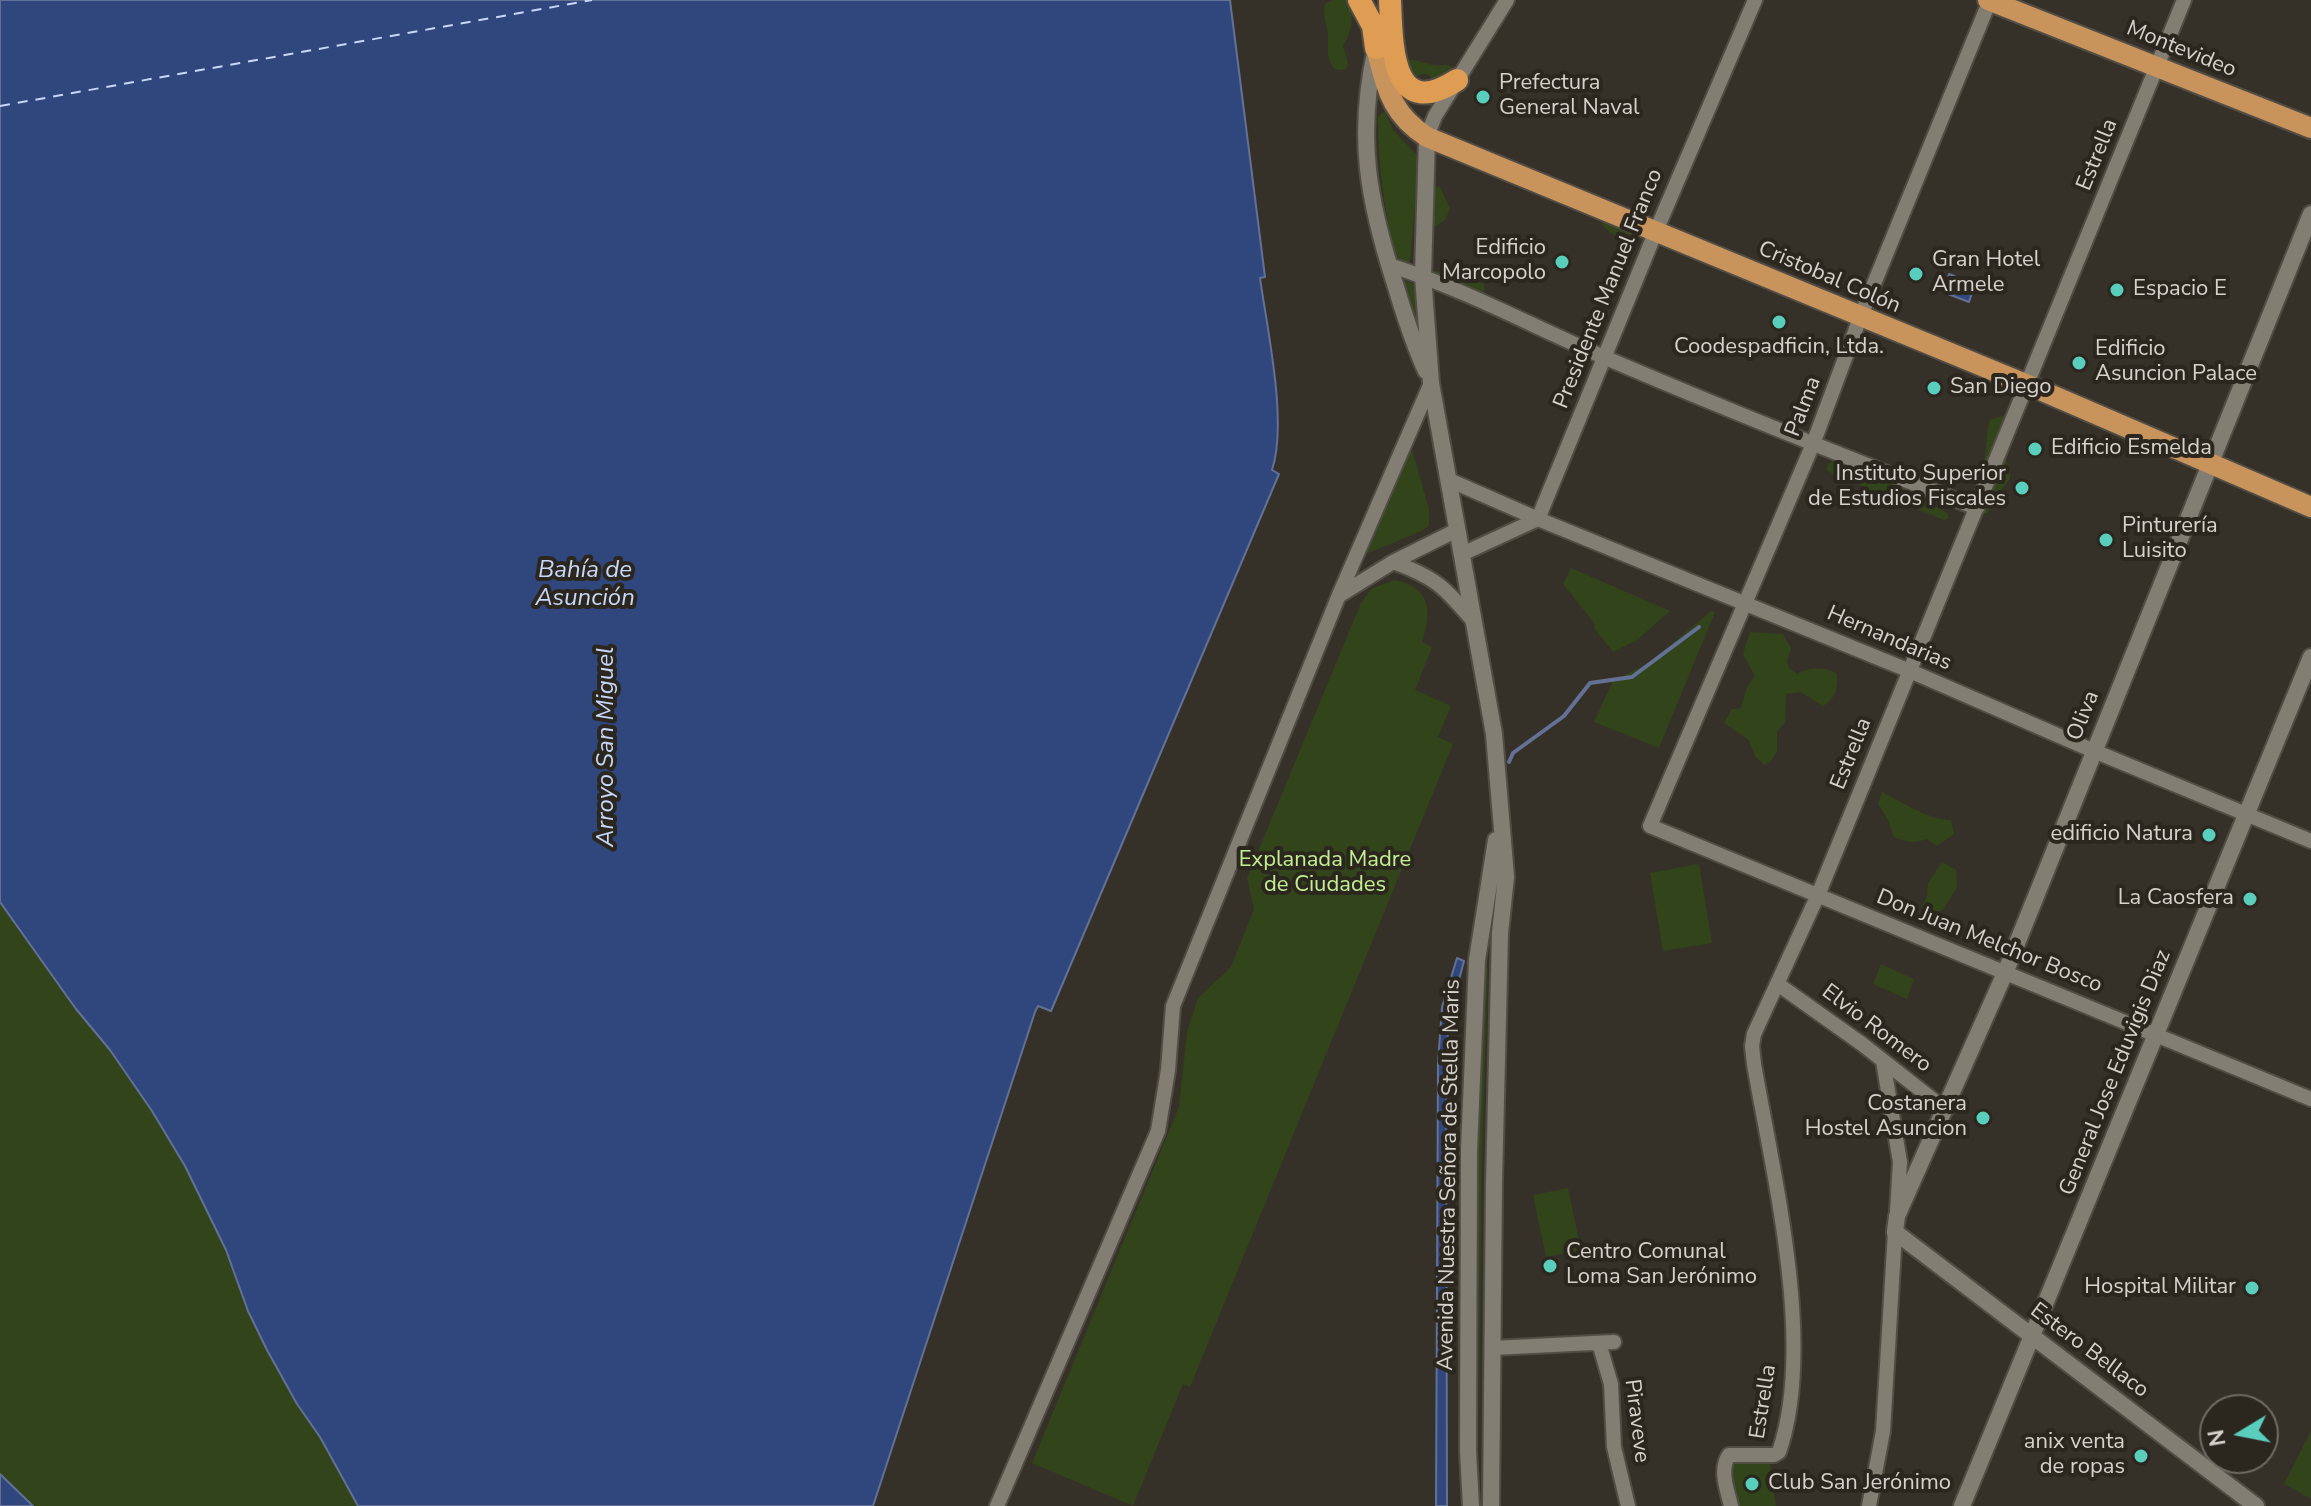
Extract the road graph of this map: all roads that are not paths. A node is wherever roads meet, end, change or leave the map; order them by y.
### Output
1 (1359, 0) edge
2 (1390, 0) edge
3 (1507, 0) edge
4 (1755, 0) edge
5 (1990, 0) edge
6 (2184, 0) edge
7 (1376, 48) junction
8 (2158, 66) junction
9 (1457, 80) junction
10 (2311, 128) edge
11 (1427, 137) junction
12 (2311, 214) edge
13 (1656, 231) junction
14 (1389, 265) junction
15 (1423, 276) junction
16 (1860, 318) junction
17 (1604, 357) junction
18 (1431, 383) junction
19 (2028, 386) junction
20 (1813, 444) junction
21 (2211, 463) junction
22 (1449, 480) junction
23 (2311, 507) edge
24 (1977, 508) junction
25 (1538, 519) junction
26 (1457, 530) junction
27 (1462, 554) junction
28 (1393, 562) junction
29 (1339, 595) junction
30 (1747, 603) junction
31 (1475, 624) junction
32 (2311, 657) edge
33 (1910, 671) junction
34 (2094, 751) junction
35 (1499, 799) junction
36 (2246, 815) junction
37 (1650, 826) joint
38 (2311, 841) edge
39 (1818, 895) junction
40 (2005, 973) junction
41 (1779, 985) junction
42 (2155, 1035) junction
43 (1883, 1061) junction
44 (2311, 1099) edge
45 (1946, 1110) junction
46 (1896, 1224) junction
47 (2033, 1336) junction
48 (1492, 1348) junction
49 (1468, 1451) junction
50 (1492, 1452) junction
51 (997, 1506) edge
52 (1471, 1506) edge
53 (1491, 1506) edge
54 (1628, 1506) edge
55 (1731, 1506) edge
56 (1869, 1506) edge
57 (1962, 1506) edge
58 (2256, 1506) edge

1 - 7 highway
2 - 7 highway
2 - 9 highway
3 - 9 street
4 - 13 street, Presidente Manuel Franco
5 - 8 main road, Montevideo
5 - 16 street, Palma
6 - 8 street, Estrella
7 - 11 main road, Cristobal Colón
7 - 14 street, Avenida Nuestra Señora de Stella Maris
8 - 10 main road, Montevideo
8 - 19 street, Estrella
9 - 11 street
11 - 13 main road, Cristobal Colón
11 - 15 street, Avenida Nuestra Señora de Stella Maris
12 - 21 street, Oliva
13 - 16 main road, Cristobal Colón
13 - 17 street, Presidente Manuel Franco
14 - 15 street
14 - 18 street, Avenida Nuestra Señora de Stella Maris
15 - 17 street
15 - 18 street, Avenida Nuestra Señora de Stella Maris
16 - 19 main road, Cristobal Colón
16 - 20 street, Palma
17 - 20 street
17 - 25 street, Presidente Manuel Franco
18 - 22 street, Avenida Nuestra Señora de Stella Maris
18 - 29 street
19 - 21 main road, Cristobal Colón
19 - 24 street, Estrella
20 - 24 street
20 - 30 street, Palma
21 - 23 main road, Cristobal Colón
21 - 34 street, Oliva
22 - 25 street, Hernandarias
22 - 26 street, Avenida Nuestra Señora de Stella Maris
24 - 33 street, Estrella
25 - 27 street
25 - 30 street, Hernandarias
26 - 27 street, Avenida Nuestra Señora de Stella Maris
26 - 28 street
27 - 31 street, Avenida Nuestra Señora de Stella Maris
28 - 29 street
28 - 31 street
29 - 51 street
30 - 33 street, Hernandarias
30 - 37 street, Palma
31 - 35 street, Avenida Nuestra Señora de Stella Maris
32 - 36 street, General Jose Eduvigis Diaz
33 - 34 street, Hernandarias
33 - 39 street, Estrella
34 - 36 street, Hernandarias
34 - 40 street, Oliva
35 - 48 street, Avenida Nuestra Señora de Stella Maris
35 - 49 street, Avenida Nuestra Señora de Stella Maris
36 - 38 street, Hernandarias
36 - 42 street, General Jose Eduvigis Diaz
37 - 39 street, Don Juan Melchor Bosco
39 - 40 street, Don Juan Melchor Bosco
39 - 41 street, Estrella
40 - 42 street, Don Juan Melchor Bosco
40 - 45 street, Oliva
41 - 43 street, Elvio Romero
41 - 55 street, Estrella
42 - 44 street, Don Juan Melchor Bosco
42 - 47 street, General Jose Eduvigis Diaz
43 - 45 street, Elvio Romero
43 - 46 street
45 - 46 street, Oliva
46 - 47 street, Estero Bellaco
46 - 56 street
47 - 57 street, General Jose Eduvigis Diaz
47 - 58 street, Estero Bellaco
48 - 50 street, Avenida Nuestra Señora de Stella Maris
48 - 54 street, Piraveve
49 - 50 street
49 - 52 street, Avenida Nuestra Señora de Stella Maris
50 - 53 street, Avenida Nuestra Señora de Stella Maris

